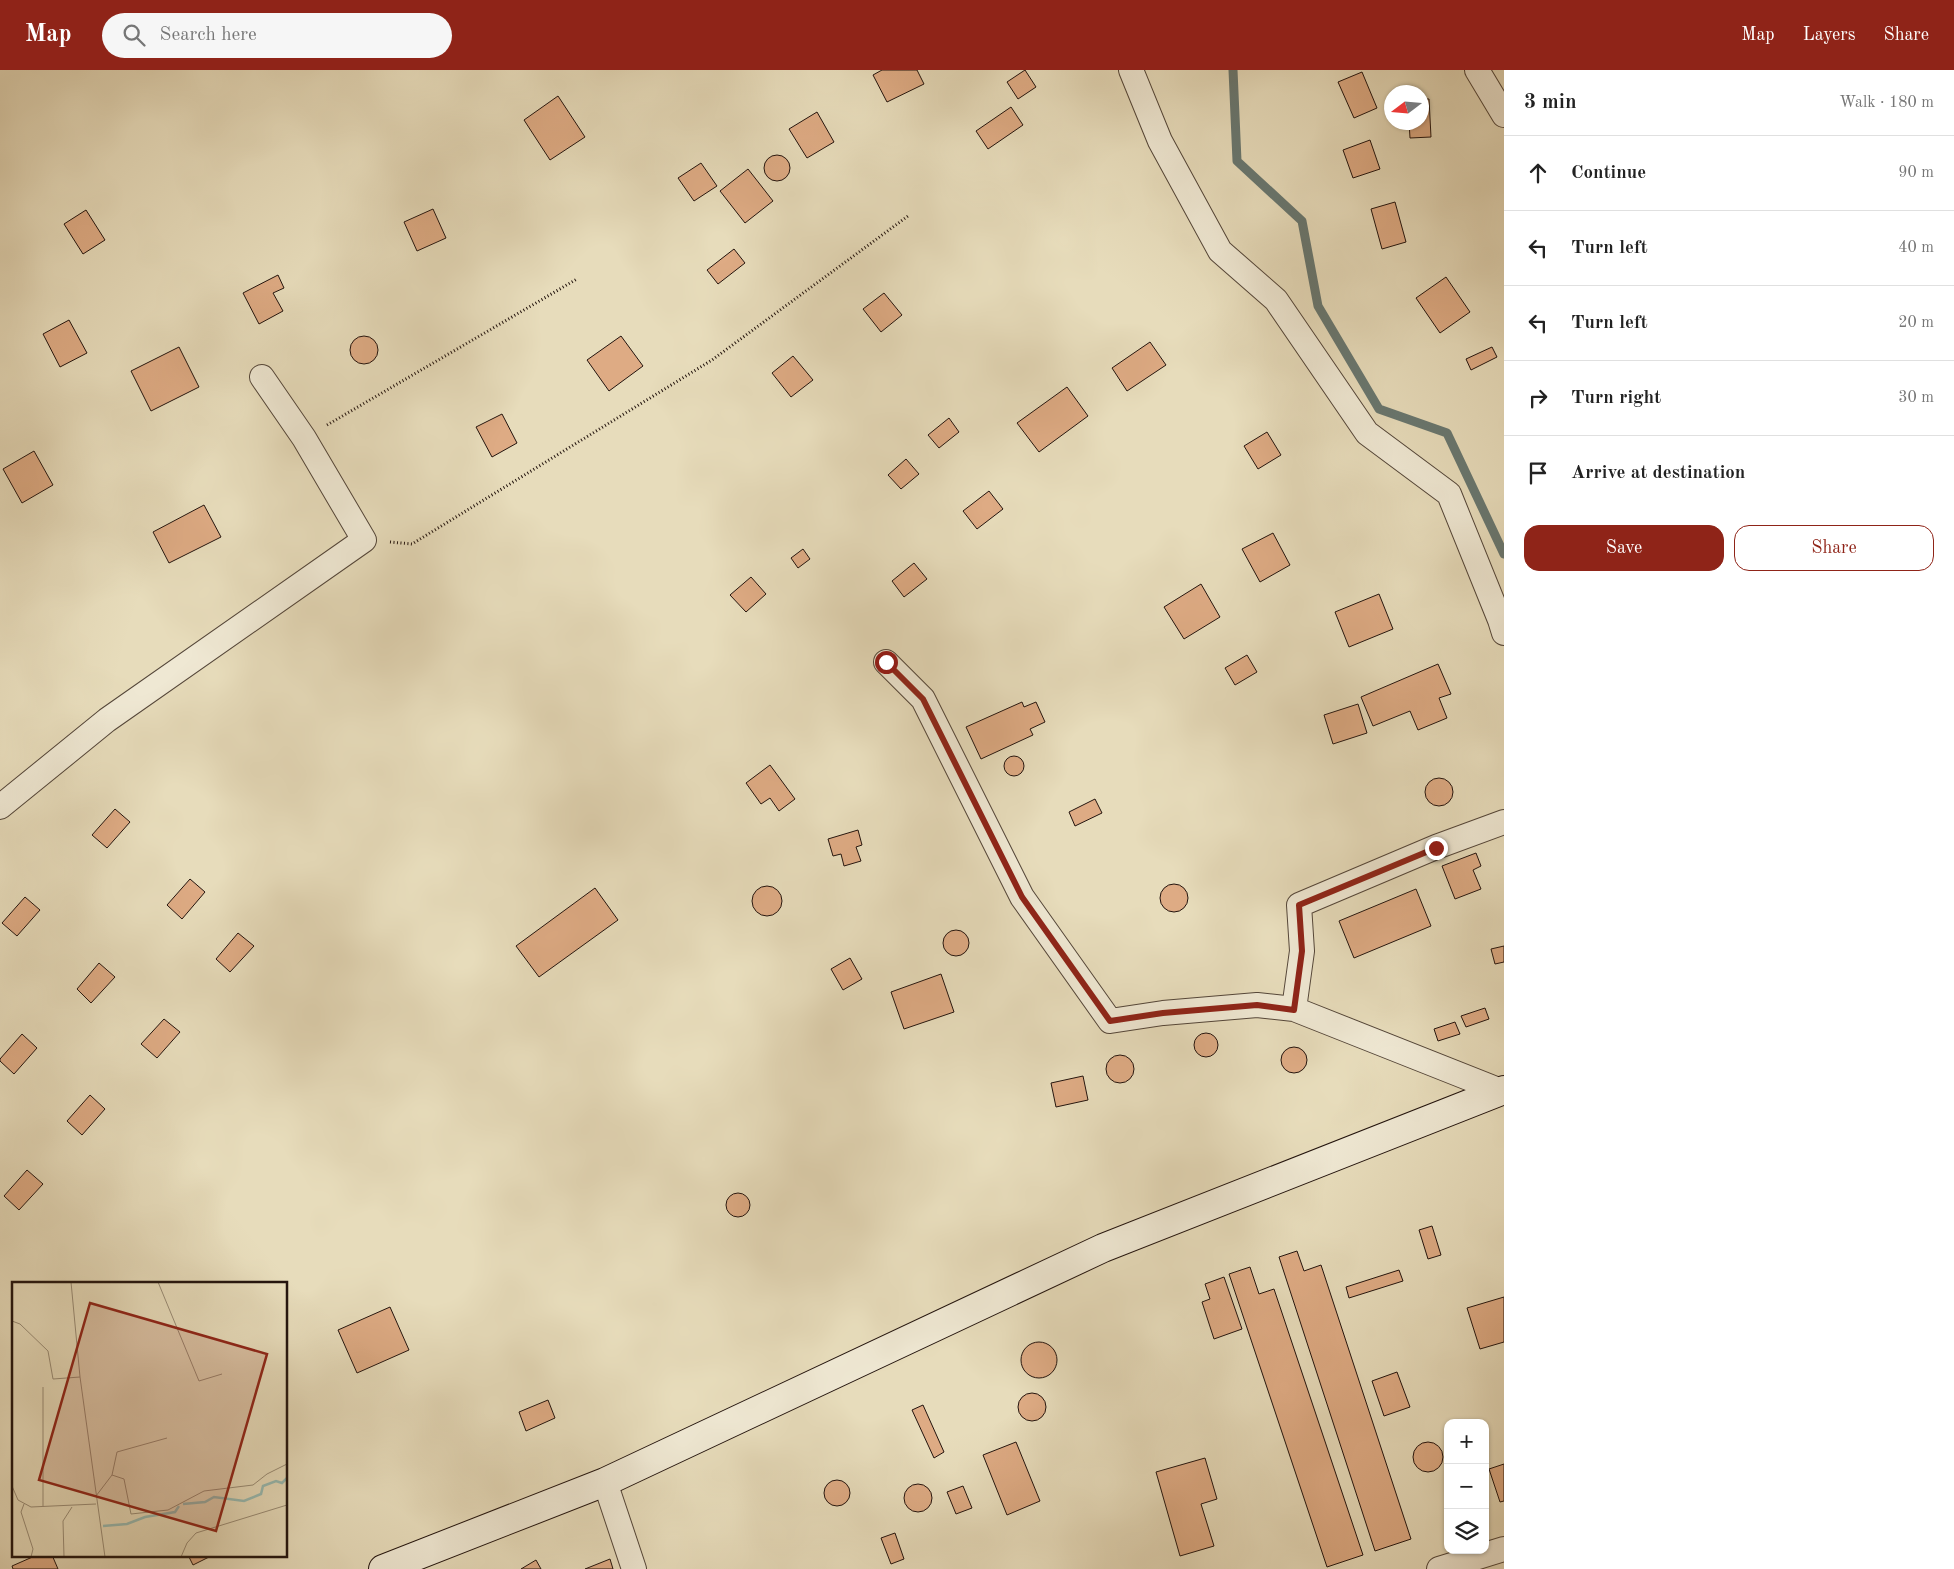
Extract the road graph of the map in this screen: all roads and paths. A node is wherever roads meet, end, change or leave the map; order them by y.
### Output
1 (1131, 70) edge
2 (1477, 70) edge
3 (1504, 115) edge
4 (908, 216) dead end
5 (577, 279) dead end
6 (262, 377) dead end
7 (304, 438) junction
8 (364, 540) junction
9 (1504, 633) edge
10 (886, 662) dead end
11 (0, 807) edge
12 (1504, 822) edge
13 (1294, 1010) junction
14 (1502, 1091) edge
15 (604, 1482) junction
16 (1504, 1548) edge
17 (383, 1569) edge
18 (634, 1569) edge
19 (1439, 1569) edge

1 - 9 street
2 - 3 street
4 - 8 path
5 - 7 path
6 - 7 street
7 - 8 street
8 - 11 street
10 - 13 street
12 - 13 street
13 - 14 street
14 - 15 main road
15 - 17 main road
15 - 18 street
16 - 19 street

